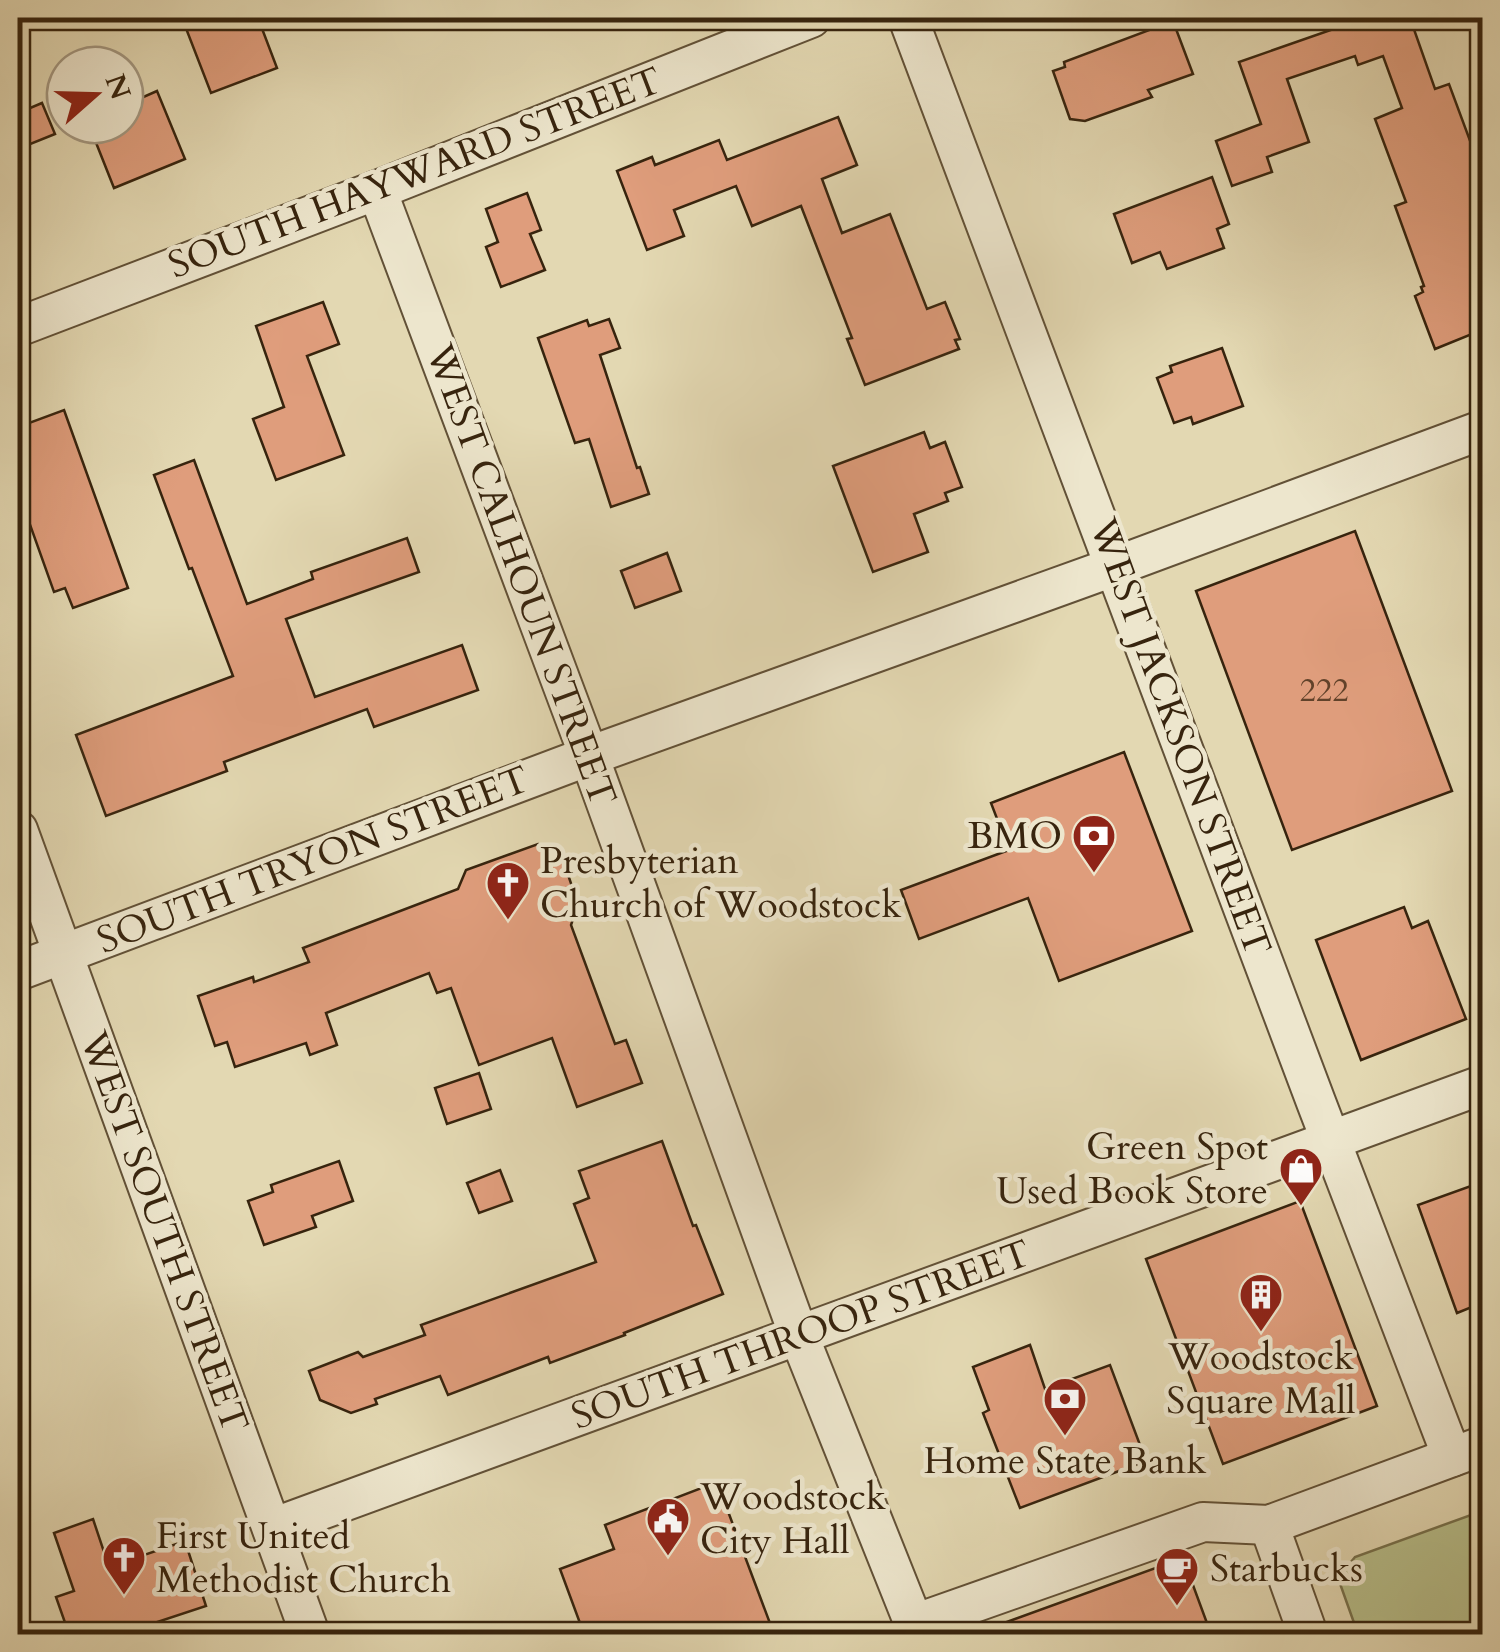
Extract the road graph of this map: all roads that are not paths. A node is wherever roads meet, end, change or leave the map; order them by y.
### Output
1 (812, 18) edge
2 (908, 18) edge
3 (378, 190) junction
4 (18, 327) edge
5 (1482, 430) edge
6 (1116, 566) junction
7 (589, 756) junction
8 (18, 830) edge
9 (63, 955) junction
10 (18, 971) edge
11 (1482, 1085) edge
12 (1330, 1140) junction
13 (800, 1336) junction
14 (1468, 1451) edge
15 (1268, 1525) junction
16 (272, 1528) junction
17 (916, 1629) edge
18 (310, 1634) edge
19 (1308, 1634) edge

1 - 3 street, SOUTH HAYWARD STREET
2 - 6 street, WEST JACKSON STREET
3 - 4 street, SOUTH HAYWARD STREET
3 - 7 street, WEST CALHOUN STREET
5 - 6 street, SOUTH TRYON STREET
6 - 7 street, SOUTH TRYON STREET
6 - 12 street, WEST JACKSON STREET
7 - 9 street, SOUTH TRYON STREET
7 - 13 street, WEST CALHOUN STREET
8 - 9 street, WEST SOUTH STREET
9 - 10 street, SOUTH TRYON STREET
9 - 16 street, WEST SOUTH STREET
11 - 12 street, SOUTH THROOP STREET
12 - 13 street, SOUTH THROOP STREET
12 - 14 street, WEST JACKSON STREET
13 - 16 street, SOUTH THROOP STREET
13 - 17 street, WEST CALHOUN STREET
14 - 15 street
15 - 17 street
15 - 19 street
16 - 18 street, WEST SOUTH STREET

